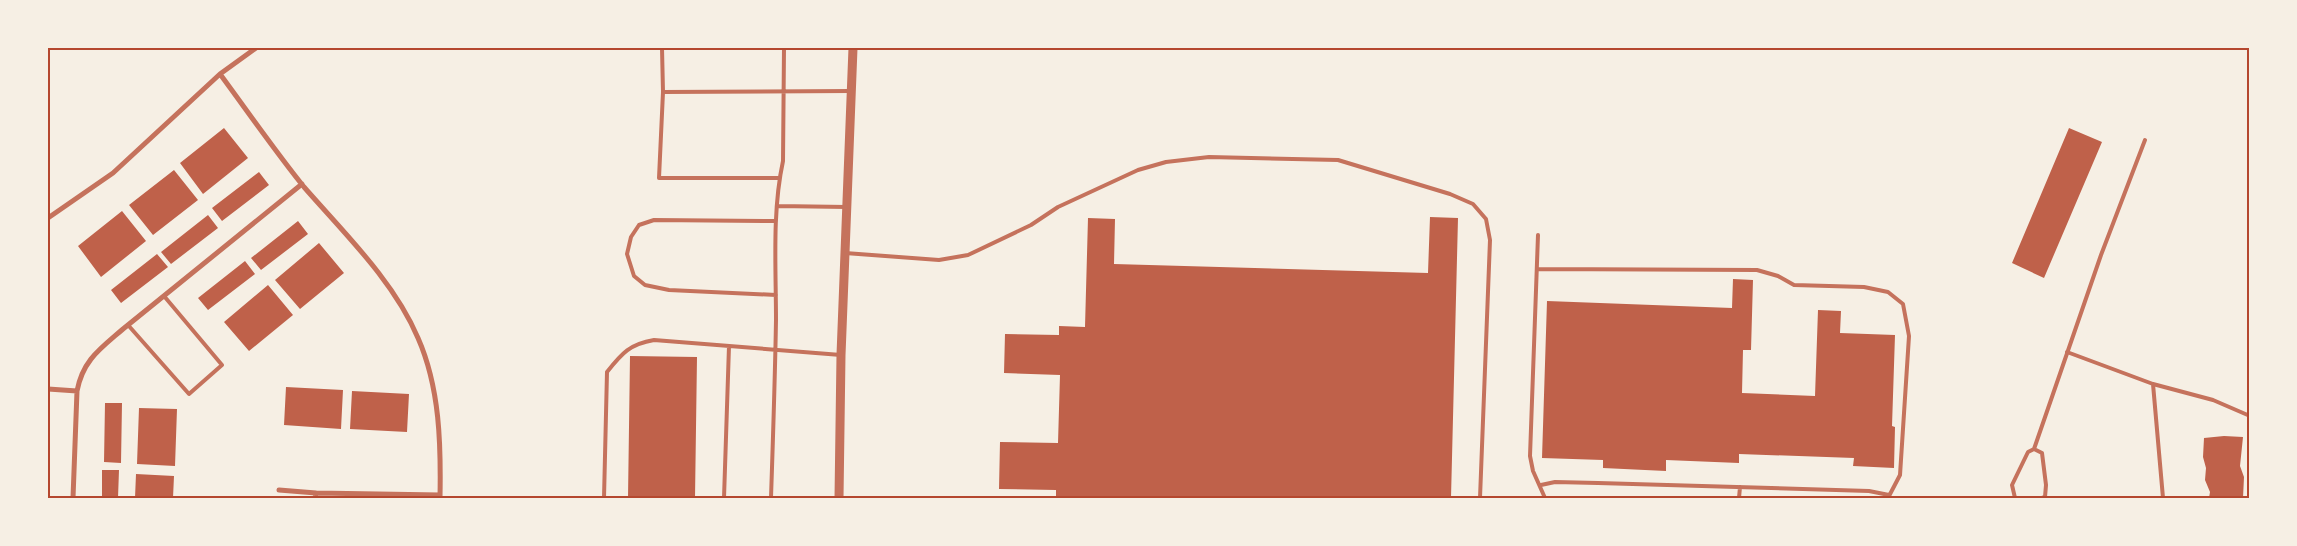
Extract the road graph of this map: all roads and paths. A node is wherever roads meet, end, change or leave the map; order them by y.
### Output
1 (256, 48) edge
2 (662, 48) edge
3 (784, 48) edge
4 (853, 48) edge
5 (220, 74) junction
6 (782, 91) junction
7 (852, 91) junction
8 (663, 92) junction
9 (2145, 140) dead end
10 (779, 178) junction
11 (302, 184) junction
12 (777, 206) junction
13 (847, 207) junction
14 (48, 218) edge
15 (776, 221) junction
16 (1538, 235) dead end
17 (845, 253) junction
18 (1537, 269) junction
19 (776, 295) junction
20 (164, 296) junction
21 (128, 325) junction
22 (729, 346) junction
23 (776, 349) junction
24 (2067, 352) junction
25 (841, 355) junction
26 (2153, 384) junction
27 (48, 389) edge
28 (77, 391) junction
29 (2250, 416) edge
30 (2034, 449) junction
31 (1541, 485) junction
32 (1740, 487) junction
33 (279, 490) dead end
34 (315, 496) edge
35 (440, 497) edge
36 (1888, 497) edge
37 (73, 498) edge
38 (604, 498) edge
39 (724, 498) edge
40 (771, 498) edge
41 (839, 498) edge
42 (1480, 498) edge
43 (1545, 498) edge
44 (1739, 498) edge
45 (2015, 498) edge
46 (2042, 498) edge
47 (2163, 498) edge

1 - 5 street
2 - 8 lane
3 - 6 lane
4 - 7 street
5 - 11 street
5 - 14 street
6 - 7 lane
6 - 8 lane
6 - 10 lane
7 - 13 street
8 - 10 lane
9 - 24 lane
10 - 12 lane
11 - 20 street
11 - 35 street
12 - 13 lane
12 - 15 lane
13 - 17 street
15 - 19 lane
15 - 19 lane
16 - 18 lane
17 - 25 street
17 - 42 lane
18 - 31 lane
18 - 36 lane
19 - 23 lane
20 - 21 street
20 - 21 lane
21 - 28 street
22 - 23 lane
22 - 38 lane
22 - 39 lane
23 - 25 lane
23 - 40 lane
24 - 26 lane
24 - 30 lane
25 - 41 street
26 - 29 lane
26 - 47 lane
27 - 28 street
28 - 37 street
30 - 45 lane
30 - 46 lane
31 - 32 lane
31 - 43 lane
32 - 36 lane
32 - 44 lane
33 - 34 street
34 - 35 street

